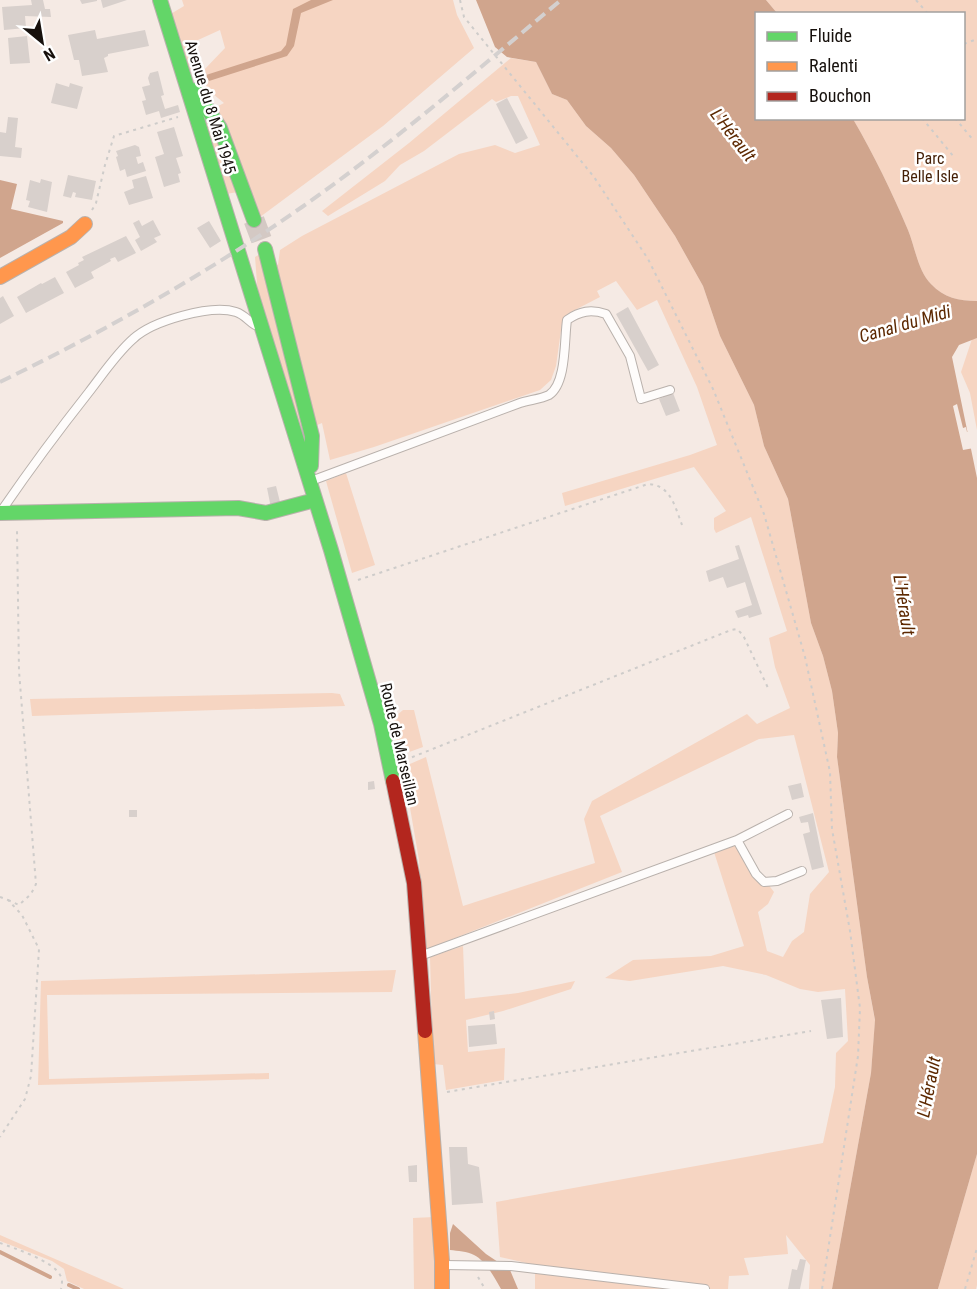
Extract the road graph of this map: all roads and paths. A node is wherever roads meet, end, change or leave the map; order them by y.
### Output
1 (160, 0) edge
2 (460, 0) edge
3 (916, 0) edge
4 (926, 12) edge
5 (184, 77) junction
6 (195, 113) junction
7 (924, 120) edge
8 (958, 120) edge
9 (974, 141) dead end
10 (954, 157) dead end
11 (254, 220) tunnel mouth
12 (85, 224) joint
13 (230, 225) joint
14 (265, 249) tunnel mouth
15 (0, 277) edge
16 (262, 328) junction
17 (670, 390) dead end
18 (310, 482) junction
19 (315, 500) junction
20 (0, 513) edge
21 (18, 513) junction
22 (682, 525) dead end
23 (340, 586) junction
24 (769, 690) dead end
25 (390, 766) junction
26 (788, 814) dead end
27 (737, 840) junction
28 (802, 871) dead end
29 (0, 897) edge
30 (8, 900) junction
31 (419, 956) junction
32 (811, 1031) dead end
33 (430, 1095) junction
34 (0, 1137) edge
35 (0, 1243) edge
36 (977, 1248) edge
37 (442, 1265) junction
38 (61, 1289) edge
39 (442, 1289) edge
40 (705, 1289) edge
41 (822, 1289) edge
42 (965, 1289) edge

1 - 5 main road, Avenue du 8 Mai 1945
2 - 41 path
3 - 4 path
5 - 6 main road, Avenue du 8 Mai 1945
5 - 11 main road
6 - 12 path
6 - 13 main road, Avenue du 8 Mai 1945
7 - 10 path
8 - 9 path
12 - 15 main road
13 - 16 main road, Route de Marseillan
14 - 18 main road
16 - 18 main road, Route de Marseillan
16 - 20 lane
17 - 18 lane
18 - 19 main road, Route de Marseillan
19 - 21 main road
19 - 23 main road, Route de Marseillan
20 - 21 main road
21 - 30 path
22 - 23 path
23 - 25 main road, Route de Marseillan
24 - 25 path
25 - 31 main road, Route de Marseillan
26 - 27 lane
27 - 28 lane
27 - 31 lane
29 - 30 path
30 - 34 path
31 - 33 main road, Route de Marseillan
32 - 33 path
33 - 37 main road, Route de Marseillan
35 - 38 path
36 - 42 path
37 - 39 main road, Route de Marseillan
37 - 40 lane

